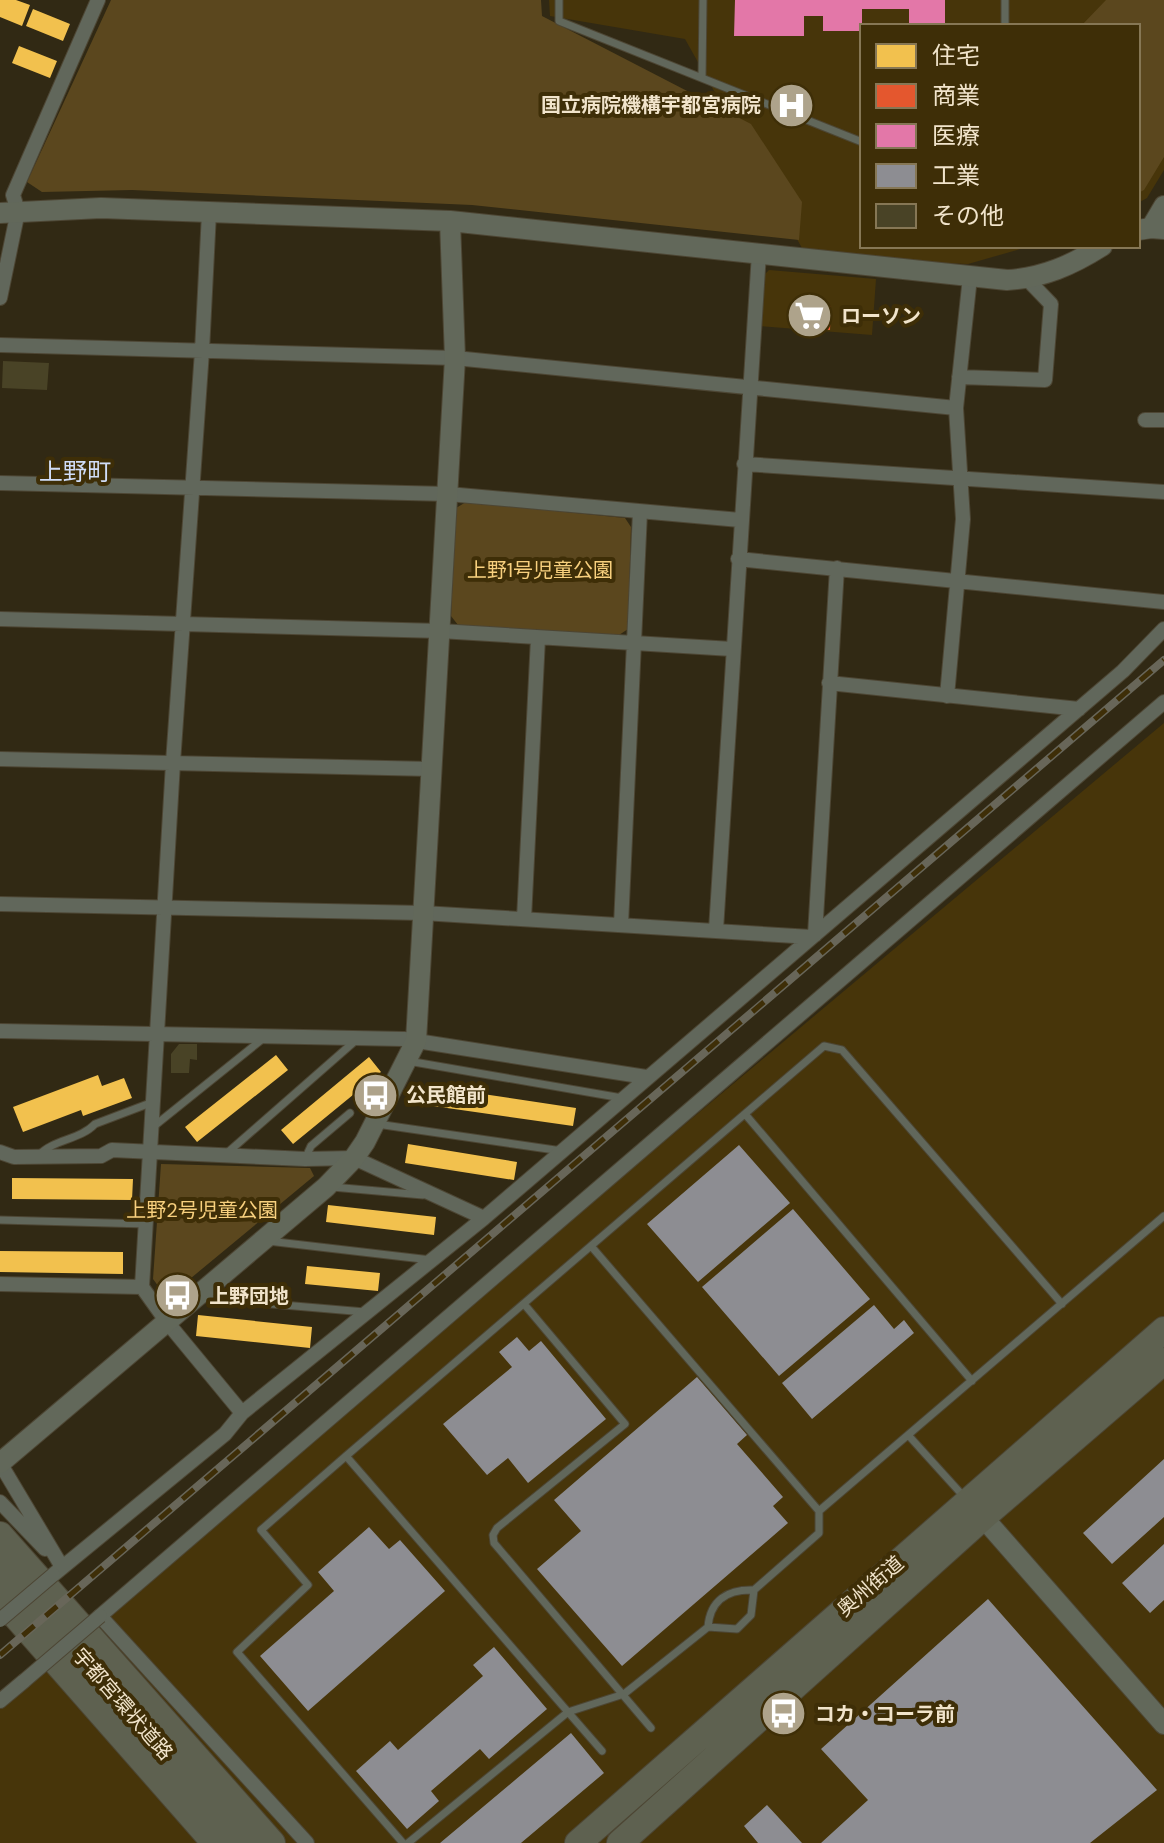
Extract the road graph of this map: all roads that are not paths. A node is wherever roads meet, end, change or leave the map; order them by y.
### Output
1 (98, 0) edge
2 (559, 0) edge
3 (703, 0) edge
4 (1005, 0) edge
5 (1005, 24) edge
6 (702, 78) junction
7 (860, 141) edge
8 (1164, 206) edge
9 (9, 212) edge
10 (209, 213) junction
11 (450, 221) junction
12 (1151, 229) edge
13 (1098, 248) edge
14 (759, 253) junction
15 (970, 277) junction
16 (1027, 279) junction
17 (0, 298) edge
18 (0, 345) edge
19 (202, 351) junction
20 (455, 358) junction
21 (959, 377) junction
22 (748, 387) junction
23 (956, 408) junction
24 (1145, 420) dead end
25 (1164, 420) edge
26 (744, 464) junction
27 (960, 478) junction
28 (0, 483) edge
29 (192, 487) junction
30 (1164, 492) edge
31 (448, 494) junction
32 (640, 512) junction
33 (740, 520) junction
34 (738, 559) junction
35 (837, 568) junction
36 (957, 581) junction
37 (1164, 602) edge
38 (0, 619) edge
39 (183, 624) junction
40 (1164, 629) edge
41 (440, 631) junction
42 (538, 638) junction
43 (634, 643) junction
44 (732, 649) junction
45 (829, 683) junction
46 (947, 696) junction
47 (1164, 702) edge
48 (1079, 709) junction
49 (0, 759) edge
50 (173, 763) junction
51 (431, 769) junction
52 (0, 904) edge
53 (165, 908) junction
54 (423, 913) junction
55 (524, 919) junction
56 (621, 925) junction
57 (716, 930) junction
58 (815, 935) junction
59 (0, 1031) edge
60 (157, 1034) junction
61 (267, 1036) junction
62 (358, 1038) junction
63 (416, 1041) junction
64 (406, 1060) junction
65 (646, 1077) junction
66 (622, 1098) junction
67 (153, 1102) junction
68 (350, 1113) dead end
69 (745, 1114) junction
70 (374, 1123) junction
71 (152, 1128) junction
72 (562, 1151) junction
73 (0, 1152) edge
74 (150, 1153) junction
75 (38, 1156) junction
76 (224, 1156) junction
77 (354, 1158) junction
78 (305, 1159) junction
79 (326, 1187) junction
80 (437, 1196) junction
81 (1164, 1216) edge
82 (484, 1218) junction
83 (0, 1220) edge
84 (146, 1224) junction
85 (262, 1241) junction
86 (591, 1246) junction
87 (431, 1260) junction
88 (0, 1284) edge
89 (142, 1287) junction
90 (196, 1297) junction
91 (524, 1304) junction
92 (1062, 1304) junction
93 (367, 1312) junction
94 (167, 1322) junction
95 (1164, 1330) edge
96 (1164, 1361) edge
97 (972, 1381) junction
98 (242, 1413) junction
99 (909, 1436) junction
100 (346, 1456) junction
101 (0, 1463) edge
102 (0, 1502) edge
103 (975, 1509) junction
104 (819, 1511) junction
105 (0, 1535) edge
106 (0, 1566) edge
107 (57, 1571) junction
108 (754, 1590) junction
109 (0, 1598) edge
110 (100, 1616) junction
111 (0, 1620) edge
112 (708, 1627) junction
113 (624, 1694) junction
114 (0, 1701) edge
115 (568, 1712) junction
116 (1164, 1724) edge
117 (651, 1728) dead end
118 (602, 1751) dead end
119 (197, 1843) edge
120 (215, 1843) edge
121 (245, 1843) edge
122 (272, 1843) edge
123 (307, 1843) edge
124 (405, 1843) edge
125 (578, 1843) edge
126 (620, 1843) edge

1 - 9 street
2 - 6 lane
3 - 6 lane
4 - 5 lane
6 - 7 lane
8 - 12 street
9 - 10 street
9 - 17 street
10 - 11 street
10 - 19 street
11 - 14 street
11 - 20 street
13 - 16 street
14 - 15 street
14 - 22 street
15 - 16 street
15 - 21 street
16 - 21 street
18 - 19 street
19 - 20 street
19 - 29 street
20 - 22 street
20 - 31 street
21 - 23 street
22 - 23 street
22 - 26 street
23 - 27 street
24 - 25 street
26 - 27 street
26 - 33 street
27 - 30 street
27 - 36 street
28 - 29 street
29 - 31 street
29 - 39 street
31 - 32 street
31 - 41 street
32 - 33 street
32 - 43 street
33 - 34 street
34 - 35 street
34 - 44 street
35 - 36 street
35 - 45 street
36 - 37 street
36 - 46 street
38 - 39 street
39 - 41 street
39 - 50 street
40 - 48 street
41 - 42 street
41 - 51 street
42 - 43 street
42 - 55 street
43 - 44 street
43 - 56 street
44 - 57 street
45 - 46 street
45 - 58 street
46 - 48 street
47 - 110 street
48 - 58 street
49 - 50 street
50 - 51 street
50 - 53 street
51 - 54 street
52 - 53 street
53 - 54 street
53 - 60 street
54 - 55 street
54 - 63 street
55 - 56 street
56 - 57 street
57 - 58 street
58 - 65 street
59 - 60 street
60 - 61 street
60 - 67 street
61 - 62 street
61 - 71 lane
62 - 63 street
62 - 76 lane
63 - 64 street
63 - 65 street
64 - 66 lane
64 - 70 street
65 - 66 street
66 - 72 street
67 - 71 street
67 - 75 lane
68 - 78 lane
69 - 86 lane
69 - 92 lane
69 - 97 lane
70 - 72 lane
70 - 77 street
71 - 74 street
72 - 82 street
73 - 75 street
74 - 75 street
74 - 76 street
74 - 84 street
76 - 78 street
77 - 78 street
77 - 79 street
77 - 80 street
79 - 80 lane
79 - 85 street
80 - 82 street
81 - 92 lane
82 - 87 street
83 - 84 lane
84 - 89 street
85 - 87 lane
85 - 90 street
86 - 91 lane
86 - 104 lane
87 - 93 street
88 - 89 street
89 - 94 street
90 - 93 lane
90 - 94 street
91 - 100 lane
91 - 113 lane
92 - 97 lane
93 - 98 street
94 - 98 street
94 - 101 street
95 - 103 highway, 奥州街道
96 - 103 highway, 奥州街道
97 - 99 lane
98 - 107 street
99 - 103 lane
99 - 104 lane
100 - 115 lane
100 - 124 lane
101 - 107 street
102 - 107 street
103 - 116 street
103 - 125 highway, 奥州街道
103 - 126 highway, 奥州街道
104 - 108 lane
105 - 122 highway
106 - 121 highway, 宇都宮環状道路
107 - 111 street, bridge
108 - 112 lane
108 - 112 lane
109 - 120 highway, 宇都宮環状道路
110 - 114 street, bridge
110 - 123 street
111 - 119 highway
112 - 113 lane
113 - 115 lane
113 - 117 lane
115 - 118 lane
115 - 124 lane

